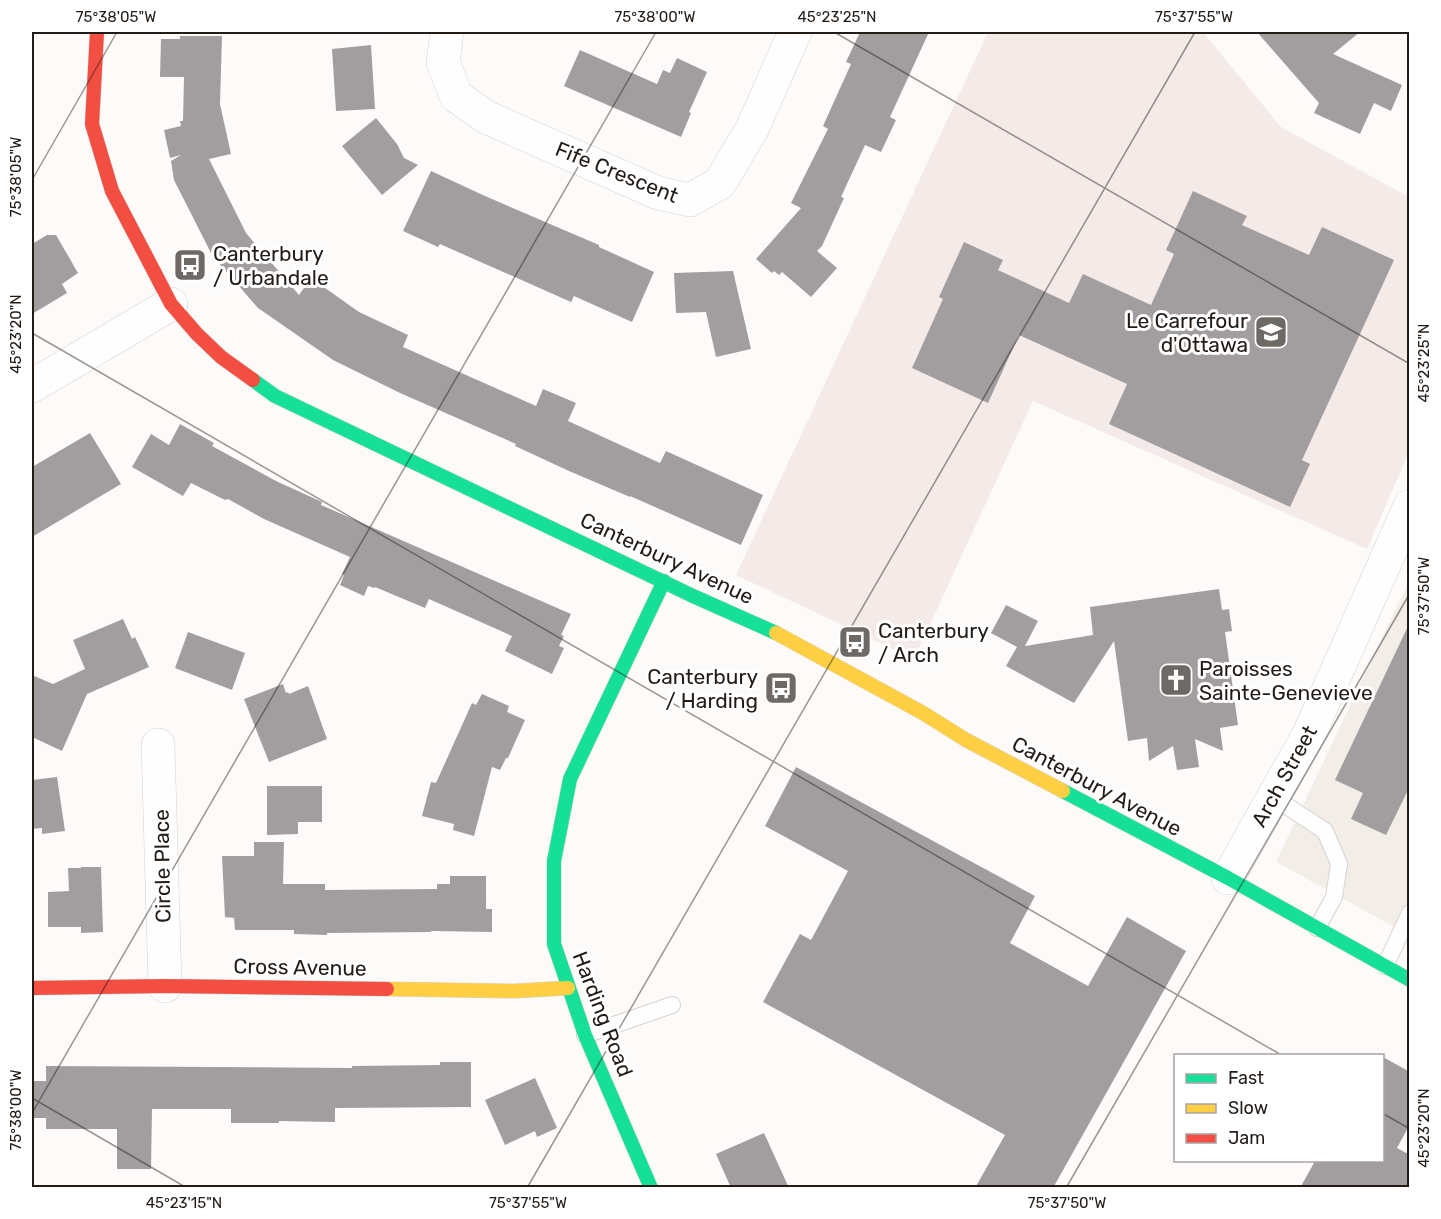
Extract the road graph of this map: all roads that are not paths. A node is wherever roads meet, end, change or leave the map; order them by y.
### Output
1 (97, 32) edge
2 (447, 32) edge
3 (795, 32) edge
4 (171, 304) junction
5 (32, 386) edge
6 (1410, 506) edge
7 (664, 581) junction
8 (158, 745) dead end
9 (1273, 797) junction
10 (1228, 878) junction
11 (1410, 913) edge
12 (1317, 928) junction
13 (1384, 966) junction
14 (1410, 980) edge
15 (165, 986) junction
16 (32, 988) edge
17 (568, 988) junction
18 (672, 1005) dead end
19 (585, 1035) junction
20 (651, 1188) edge

1 - 4 street, Canterbury Avenue
2 - 3 street, Fife Crescent
4 - 5 street
4 - 7 street, Canterbury Avenue
6 - 9 street, Arch Street
7 - 10 street, Canterbury Avenue
7 - 17 street, Harding Road
8 - 15 street, Circle Place
9 - 10 street, Arch Street
9 - 12 lane
10 - 12 street, Canterbury Avenue
11 - 13 lane
12 - 13 street, Canterbury Avenue
13 - 14 street, Canterbury Avenue
15 - 16 street, Cross Avenue
15 - 17 street, Cross Avenue
17 - 19 street, Harding Road
18 - 19 lane
19 - 20 street, Harding Road

